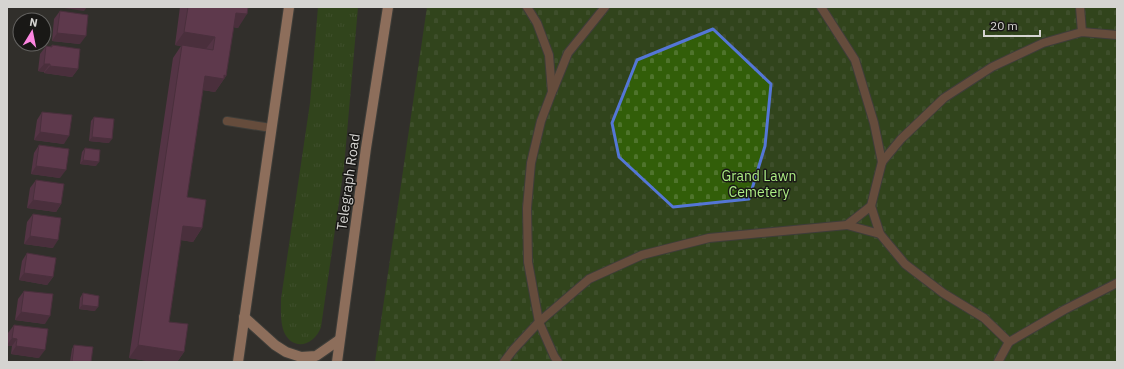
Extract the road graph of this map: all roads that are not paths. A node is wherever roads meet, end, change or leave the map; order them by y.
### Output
1 (289, 7) edge
2 (388, 7) edge
3 (527, 7) edge
4 (606, 7) edge
5 (821, 7) edge
6 (1080, 7) edge
7 (1082, 32) junction
8 (1117, 35) edge
9 (552, 92) junction
10 (227, 121) dead end
11 (271, 128) junction
12 (882, 162) junction
13 (871, 206) junction
14 (847, 225) junction
15 (880, 234) junction
16 (1117, 283) edge
17 (244, 317) junction
18 (539, 322) junction
19 (340, 340) junction
20 (1009, 342) junction
21 (238, 362) edge
22 (337, 362) edge
23 (504, 362) edge
24 (558, 362) edge
25 (998, 362) edge

1 - 11 main road
2 - 19 main road, Telegraph Road
3 - 9 lane
4 - 9 lane
5 - 12 lane
6 - 7 lane
7 - 8 lane
7 - 12 lane
9 - 18 lane
10 - 11 lane
11 - 17 main road
12 - 13 lane
13 - 14 lane
13 - 15 lane
14 - 15 lane
14 - 18 lane
15 - 20 lane
16 - 20 lane
17 - 19 main road
17 - 21 main road
18 - 23 lane
18 - 24 lane
19 - 22 main road, Telegraph Road
20 - 25 lane

